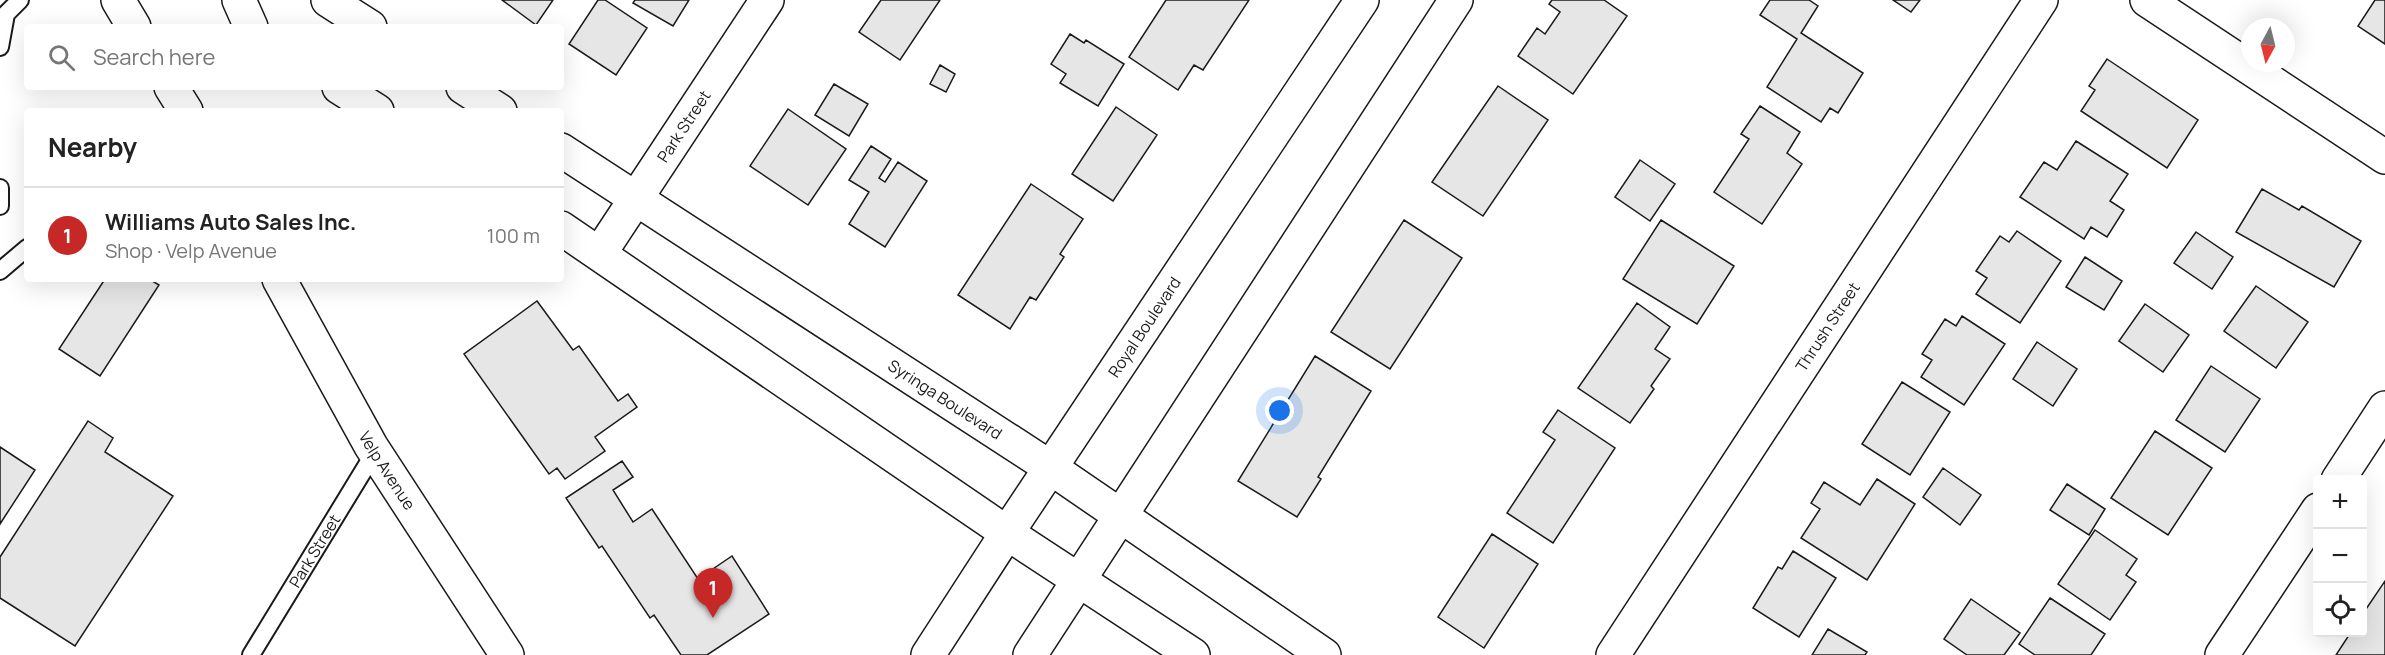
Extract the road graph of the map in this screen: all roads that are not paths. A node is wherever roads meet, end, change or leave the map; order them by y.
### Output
1 (20, 0) edge
2 (118, 0) edge
3 (239, 0) edge
4 (328, 0) edge
5 (767, 0) edge
6 (1362, 0) edge
7 (1456, 0) edge
8 (2041, 0) edge
9 (2147, 0) edge
10 (133, 24) edge
11 (250, 24) edge
12 (365, 24) edge
13 (0, 47) edge
14 (173, 90) edge
15 (344, 90) edge
16 (468, 90) edge
17 (184, 108) edge
18 (372, 108) edge
19 (495, 108) edge
20 (564, 152) edge
21 (2385, 157) edge
22 (0, 188) edge
23 (636, 199) junction
24 (0, 206) edge
25 (564, 230) edge
26 (24, 251) edge
27 (600, 253) junction
28 (0, 271) edge
29 (281, 282) edge
30 (2385, 408) edge
31 (371, 447) junction
32 (1050, 468) junction
33 (2341, 475) edge
34 (1121, 516) junction
35 (2313, 518) edge
36 (1007, 533) junction
37 (1079, 580) junction
38 (251, 655) edge
39 (507, 655) edge
40 (928, 655) edge
41 (1030, 655) edge
42 (1193, 655) edge
43 (1324, 655) edge
44 (1612, 655) edge
45 (2222, 655) edge

1 - 13 lane
2 - 10 street
3 - 11 street
4 - 12 street
5 - 23 street, Park Street
6 - 32 street, Royal Boulevard
7 - 34 street
8 - 44 street, Thrush Street
9 - 21 street
14 - 17 street
15 - 18 street
16 - 19 street
20 - 23 street, Syringa Boulevard
22 - 24 lane
23 - 27 street, Park Street
23 - 32 street, Syringa Boulevard
25 - 27 street
26 - 28 lane
27 - 36 street
29 - 31 street, Velp Avenue
30 - 33 street
31 - 38 lane, Park Street
31 - 39 street, Velp Avenue
32 - 34 street, Syringa Boulevard
32 - 36 street, Royal Boulevard
34 - 37 street
34 - 43 street, Syringa Boulevard
35 - 45 street
36 - 37 street
36 - 40 street, Royal Boulevard
37 - 41 street
37 - 42 street

